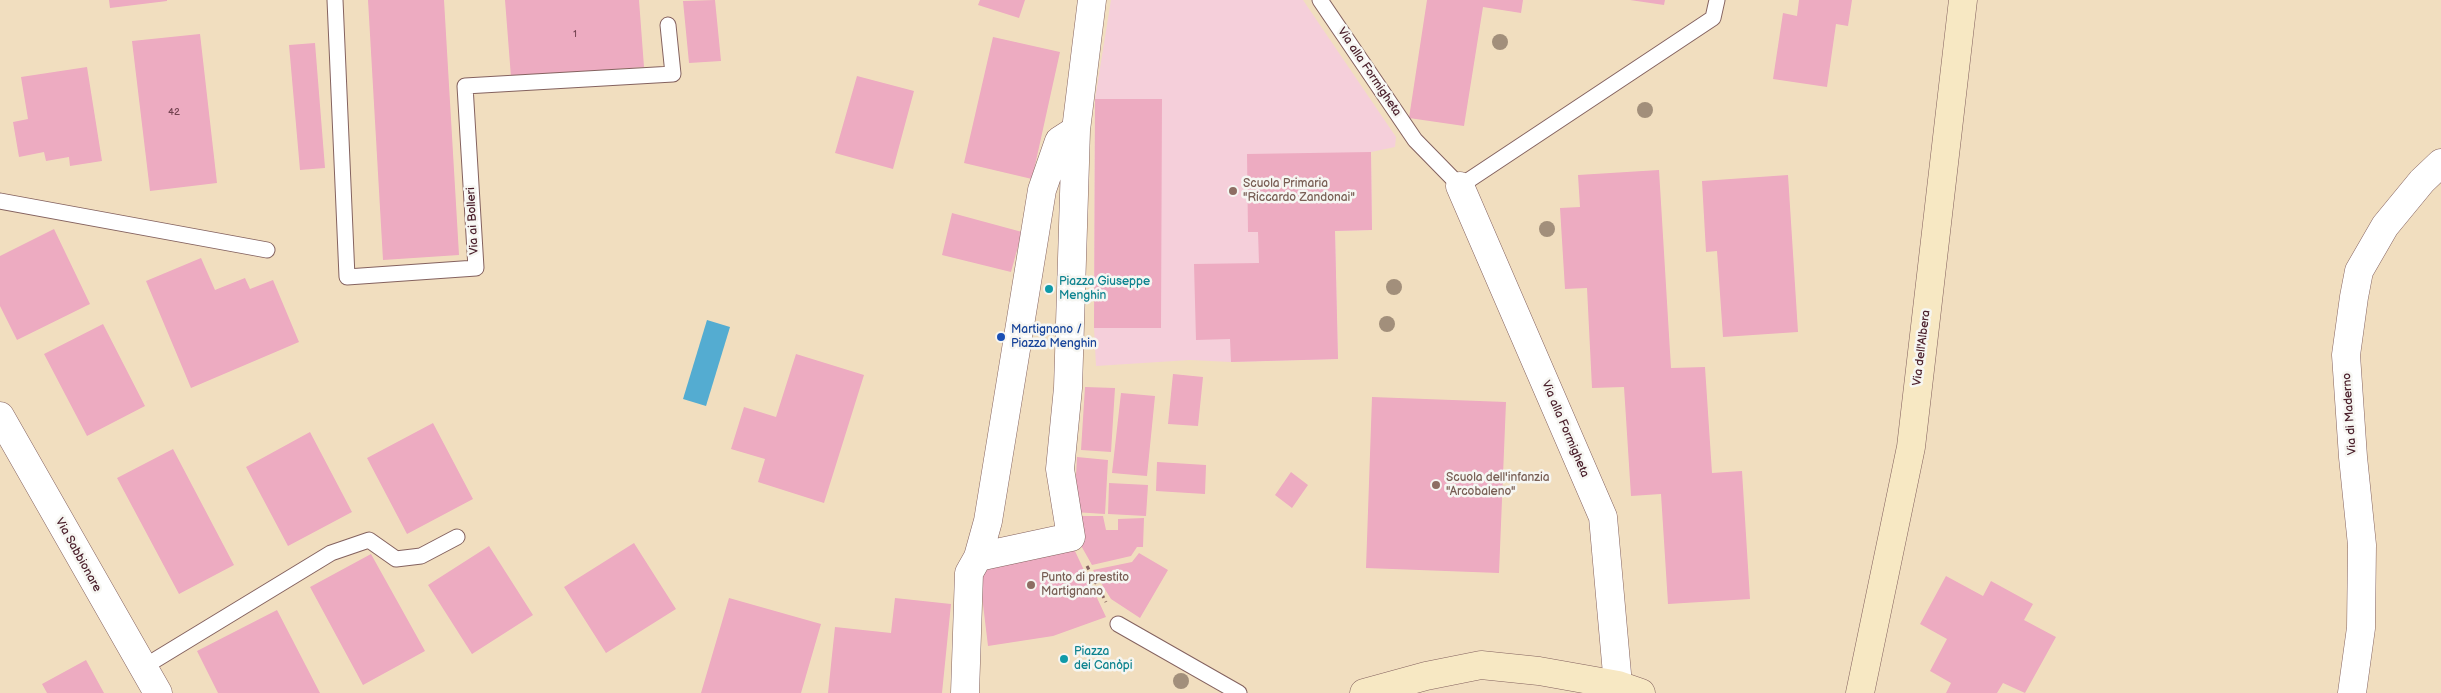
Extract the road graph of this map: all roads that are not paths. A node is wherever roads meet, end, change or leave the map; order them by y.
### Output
1 (335, 0) edge
2 (1092, 0) edge
3 (1320, 0) edge
4 (1717, 0) edge
5 (1963, 0) edge
6 (668, 25) dead end
7 (1076, 130) junction
8 (2441, 163) edge
9 (1460, 186) junction
10 (0, 201) edge
11 (267, 250) dead end
12 (0, 416) edge
13 (457, 537) dead end
14 (978, 556) junction
15 (1118, 624) road end
16 (142, 668) junction
17 (1629, 689) edge
18 (158, 693) edge
19 (965, 693) edge
20 (1239, 693) edge
21 (1364, 693) edge
22 (1860, 693) edge
23 (2352, 693) edge

1 - 6 lane, Via ai Bolleri
2 - 7 street
3 - 9 lane, Via alla Formigheta
4 - 9 lane
5 - 22 street, Via dell'Albera
7 - 14 street
7 - 14 street
8 - 23 street, Via di Maderno
9 - 17 street, Via alla Formigheta
10 - 11 lane
12 - 16 street, Via Sabbionare
13 - 16 lane
14 - 19 street
15 - 20 lane
16 - 18 street, Via Sabbionare
17 - 21 street, Via alla Formigheta

